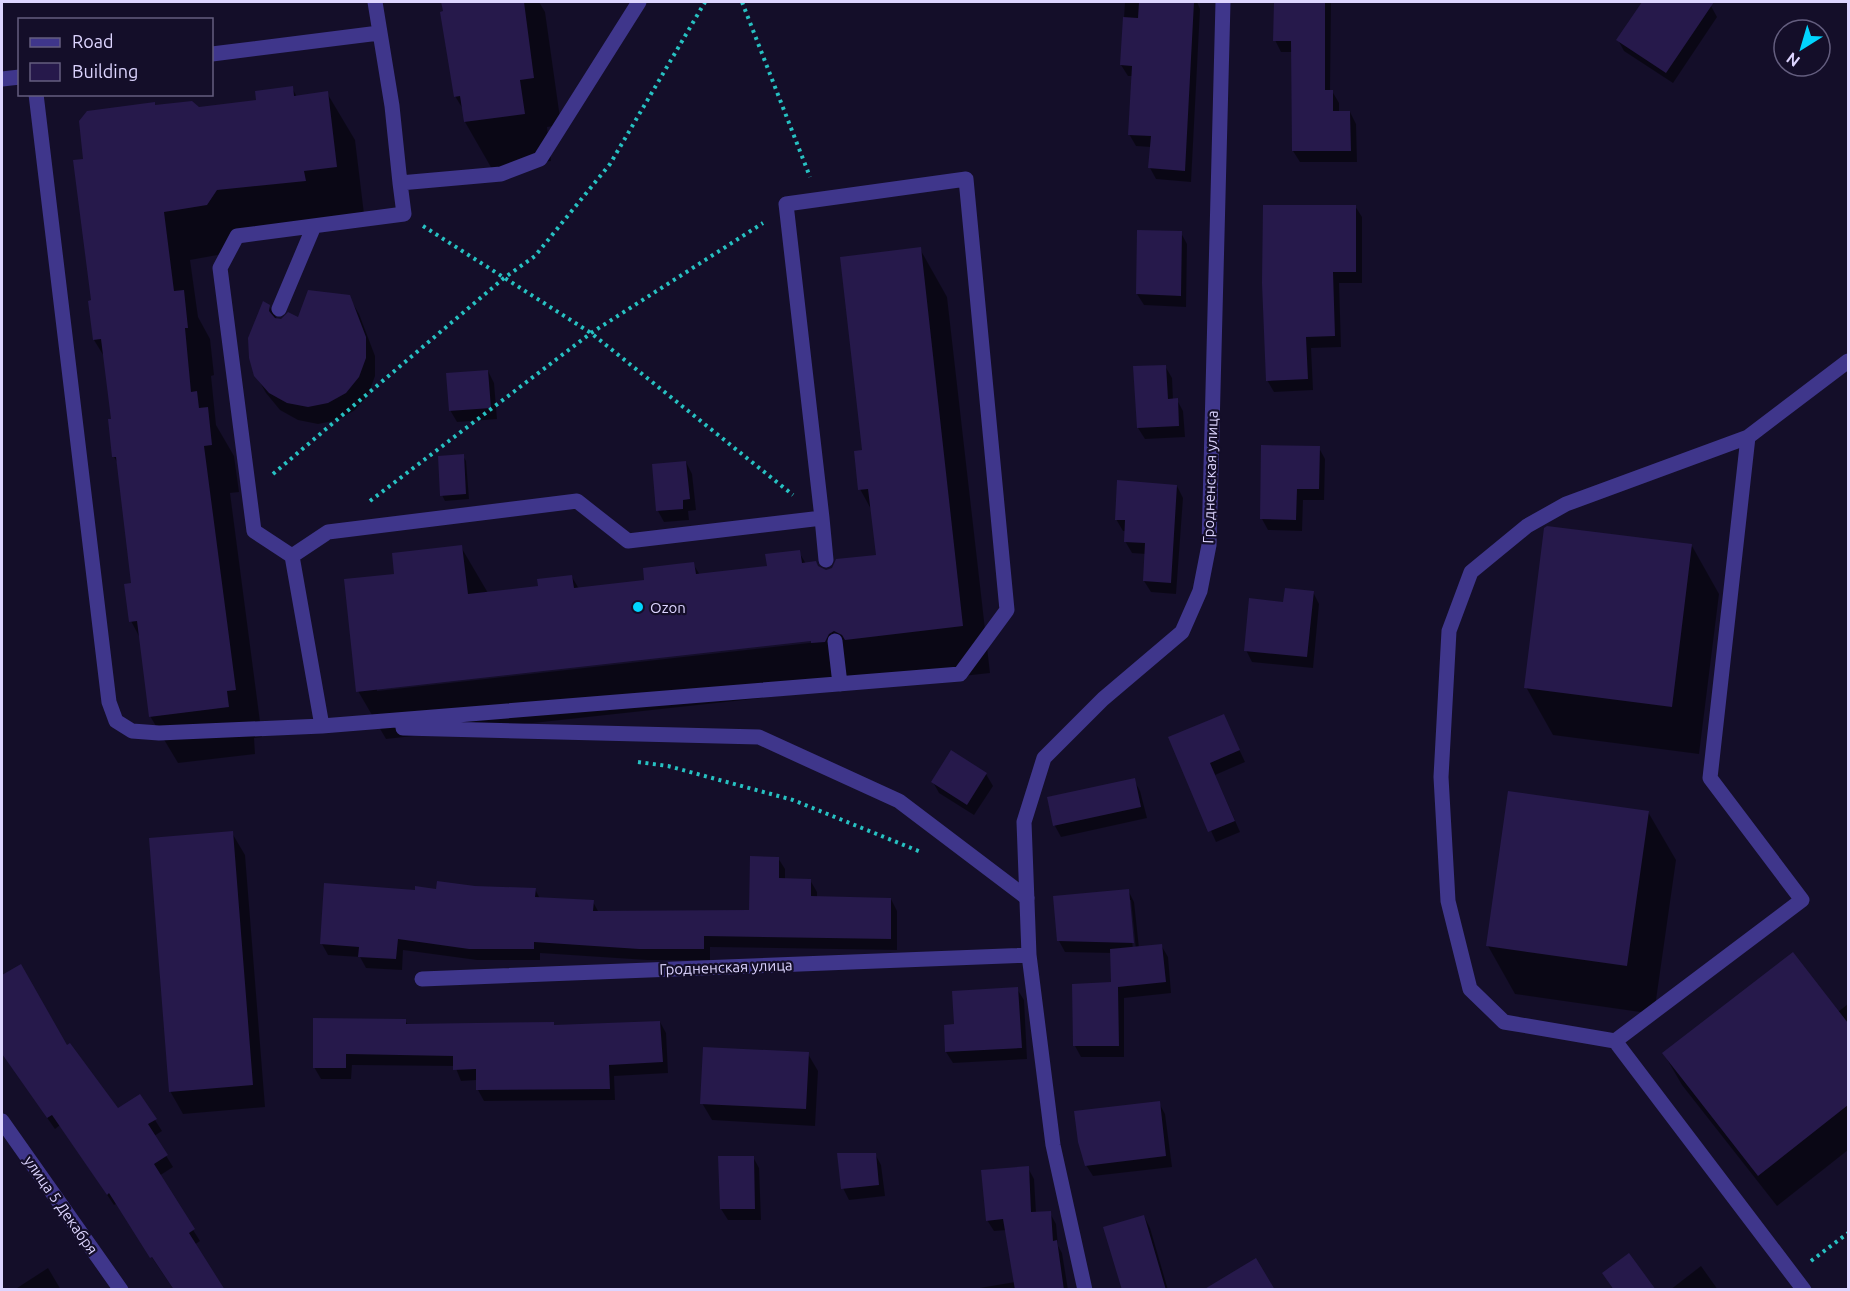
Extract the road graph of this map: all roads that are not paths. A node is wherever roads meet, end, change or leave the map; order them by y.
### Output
1 (375, 2) edge
2 (639, 2) edge
3 (1223, 2) edge
4 (379, 33) junction
5 (213, 54) edge
6 (18, 77) edge
7 (2, 79) edge
8 (36, 96) edge
9 (400, 183) junction
10 (314, 226) junction
11 (279, 309) dead end
12 (1848, 361) edge
13 (1748, 437) junction
14 (822, 518) junction
15 (292, 556) junction
16 (826, 560) dead end
17 (835, 641) dead end
18 (840, 684) junction
19 (322, 726) junction
20 (1027, 898) junction
21 (1029, 956) junction
22 (422, 979) dead end
23 (1615, 1041) junction
24 (2, 1121) edge
25 (121, 1290) edge
26 (1084, 1290) edge
27 (1804, 1290) edge

1 - 4 street
2 - 9 street
3 - 20 street, Гродненская улица
4 - 5 street
4 - 9 street
6 - 7 street
8 - 19 street
9 - 10 street
10 - 11 street
10 - 15 street
12 - 13 street
13 - 23 street
13 - 23 street
14 - 15 street
14 - 16 street
14 - 18 street
15 - 19 street
17 - 18 street
18 - 19 street
19 - 20 street
20 - 21 street, Гродненская улица
21 - 22 street, Гродненская улица
21 - 26 street, Гродненская улица
23 - 27 street
24 - 25 street, улица 5 Декабря

